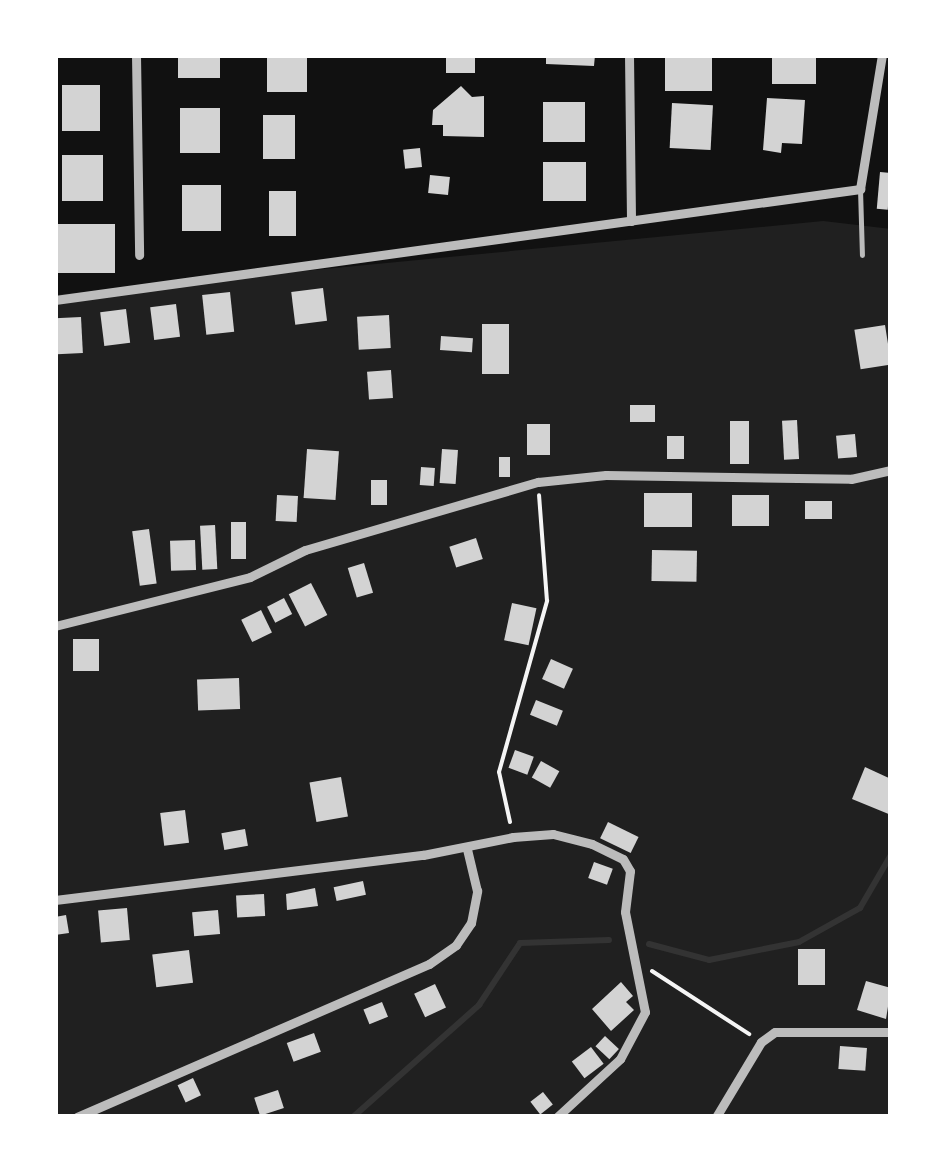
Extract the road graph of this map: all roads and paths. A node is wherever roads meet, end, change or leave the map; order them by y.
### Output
1 (136, 55) edge
2 (629, 55) edge
3 (882, 55) edge
4 (860, 189) junction
5 (631, 221) junction
6 (139, 256) dead end
7 (862, 256) dead end
8 (55, 300) edge
9 (891, 470) edge
10 (538, 482) junction
11 (55, 626) edge
12 (513, 837) junction
13 (468, 848) junction
14 (55, 900) edge
15 (637, 962) junction
16 (891, 1032) edge
17 (761, 1042) junction
18 (77, 1117) edge
19 (557, 1117) edge
20 (716, 1117) edge

1 - 6 street
2 - 5 street
3 - 4 street
4 - 5 street
4 - 7 lane
5 - 8 street
9 - 10 street
10 - 11 street
10 - 12 path
12 - 13 street
12 - 15 street
13 - 14 street
13 - 18 street
15 - 17 path
15 - 19 street
16 - 17 street
17 - 20 street

